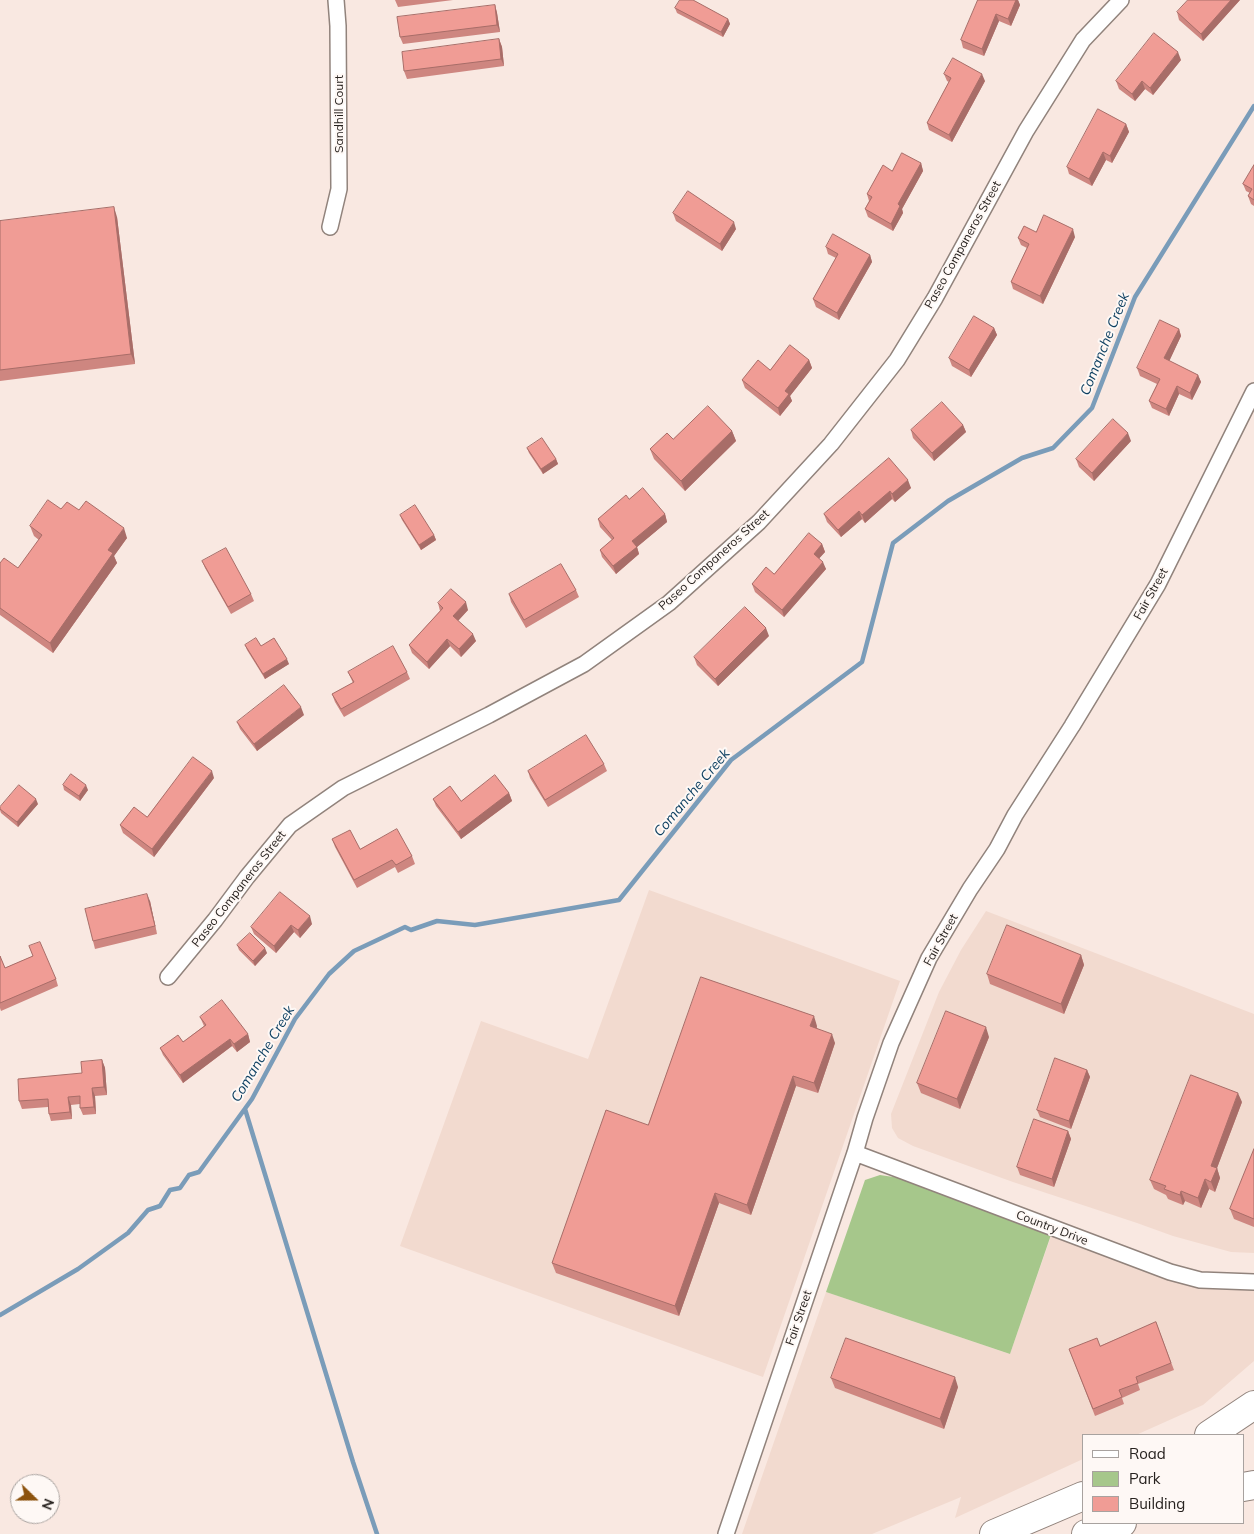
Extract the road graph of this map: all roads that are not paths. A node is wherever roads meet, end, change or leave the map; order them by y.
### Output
1 (336, 0) edge
2 (1122, 0) edge
3 (330, 227) dead end
4 (1254, 391) edge
5 (168, 978) dead end
6 (855, 1153) junction
7 (1254, 1282) edge
8 (1254, 1405) edge
9 (1210, 1434) edge
10 (1082, 1496) edge
11 (1119, 1524) edge
12 (726, 1534) edge
13 (994, 1534) edge
14 (1086, 1534) edge

1 - 3 street, Sandhill Court
2 - 5 street, Paseo Companeros Street
4 - 6 street, Fair Street
6 - 7 street, Country Drive
6 - 12 street, Fair Street
8 - 9 highway
10 - 13 highway
11 - 14 highway

